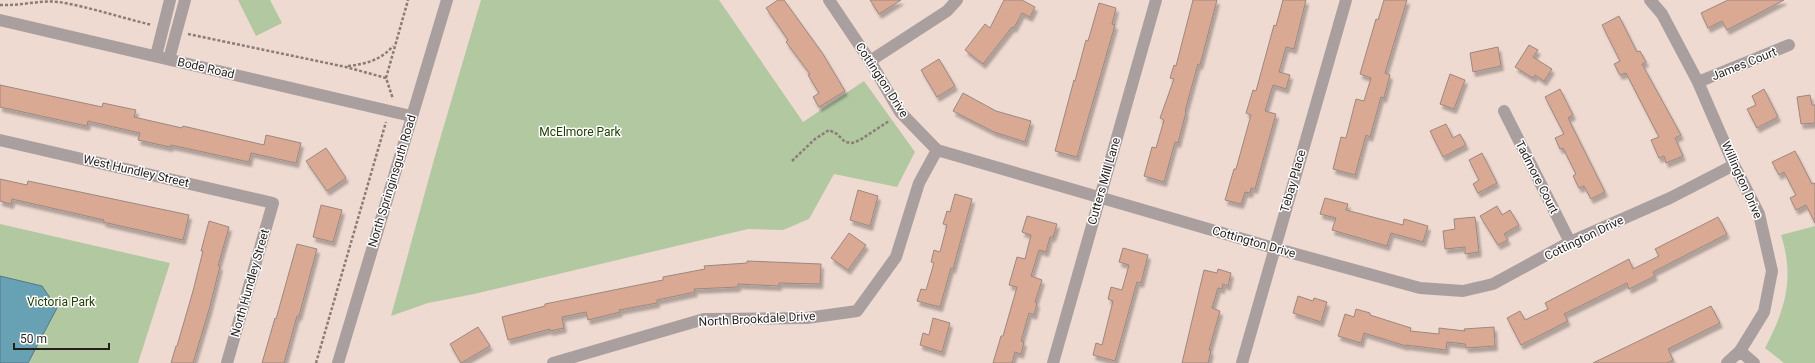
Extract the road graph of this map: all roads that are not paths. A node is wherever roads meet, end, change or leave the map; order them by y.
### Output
1 (170, 0) edge
2 (185, 0) edge
3 (447, 0) edge
4 (830, 0) edge
5 (957, 0) edge
6 (1156, 0) edge
7 (1346, 0) edge
8 (1650, 0) edge
9 (0, 20) edge
10 (1789, 45) dead end
11 (156, 56) junction
12 (169, 59) junction
13 (870, 61) junction
14 (1698, 82) junction
15 (1504, 111) dead end
16 (411, 116) junction
17 (0, 140) edge
18 (937, 150) junction
19 (1734, 165) junction
20 (1099, 198) junction
21 (273, 202) joint
22 (1570, 242) junction
23 (1274, 248) junction
24 (1740, 351) junction
25 (226, 363) edge
26 (338, 363) edge
27 (553, 363) edge
28 (1053, 363) edge
29 (1242, 363) edge
30 (1727, 363) edge
31 (1754, 363) edge

1 - 11 street
2 - 12 street
3 - 16 street, North Springinsguth Road
4 - 13 street, Cottington Drive
5 - 13 street
6 - 20 street, Cutters Mill Lane
7 - 23 street, Tebay Place
8 - 14 street, Willington Drive
9 - 11 street, Bode Road
10 - 14 street, James Court
11 - 12 street, Bode Road
12 - 16 street, Bode Road
13 - 18 street, Cottington Drive
14 - 19 street, Willington Drive
15 - 22 street, Tadmore Court
16 - 26 street, North Springinsguth Road
17 - 21 street, West Hundley Street
18 - 20 street, Cottington Drive
18 - 27 street, North Brookdale Drive
19 - 22 street, Cottington Drive
19 - 24 street, Willington Drive
20 - 23 street, Cottington Drive
20 - 28 street, Cutters Mill Lane
21 - 25 street, North Hundley Street
22 - 23 street, Cottington Drive
23 - 29 street, Tebay Place
24 - 30 street, Willington Drive
24 - 31 street

